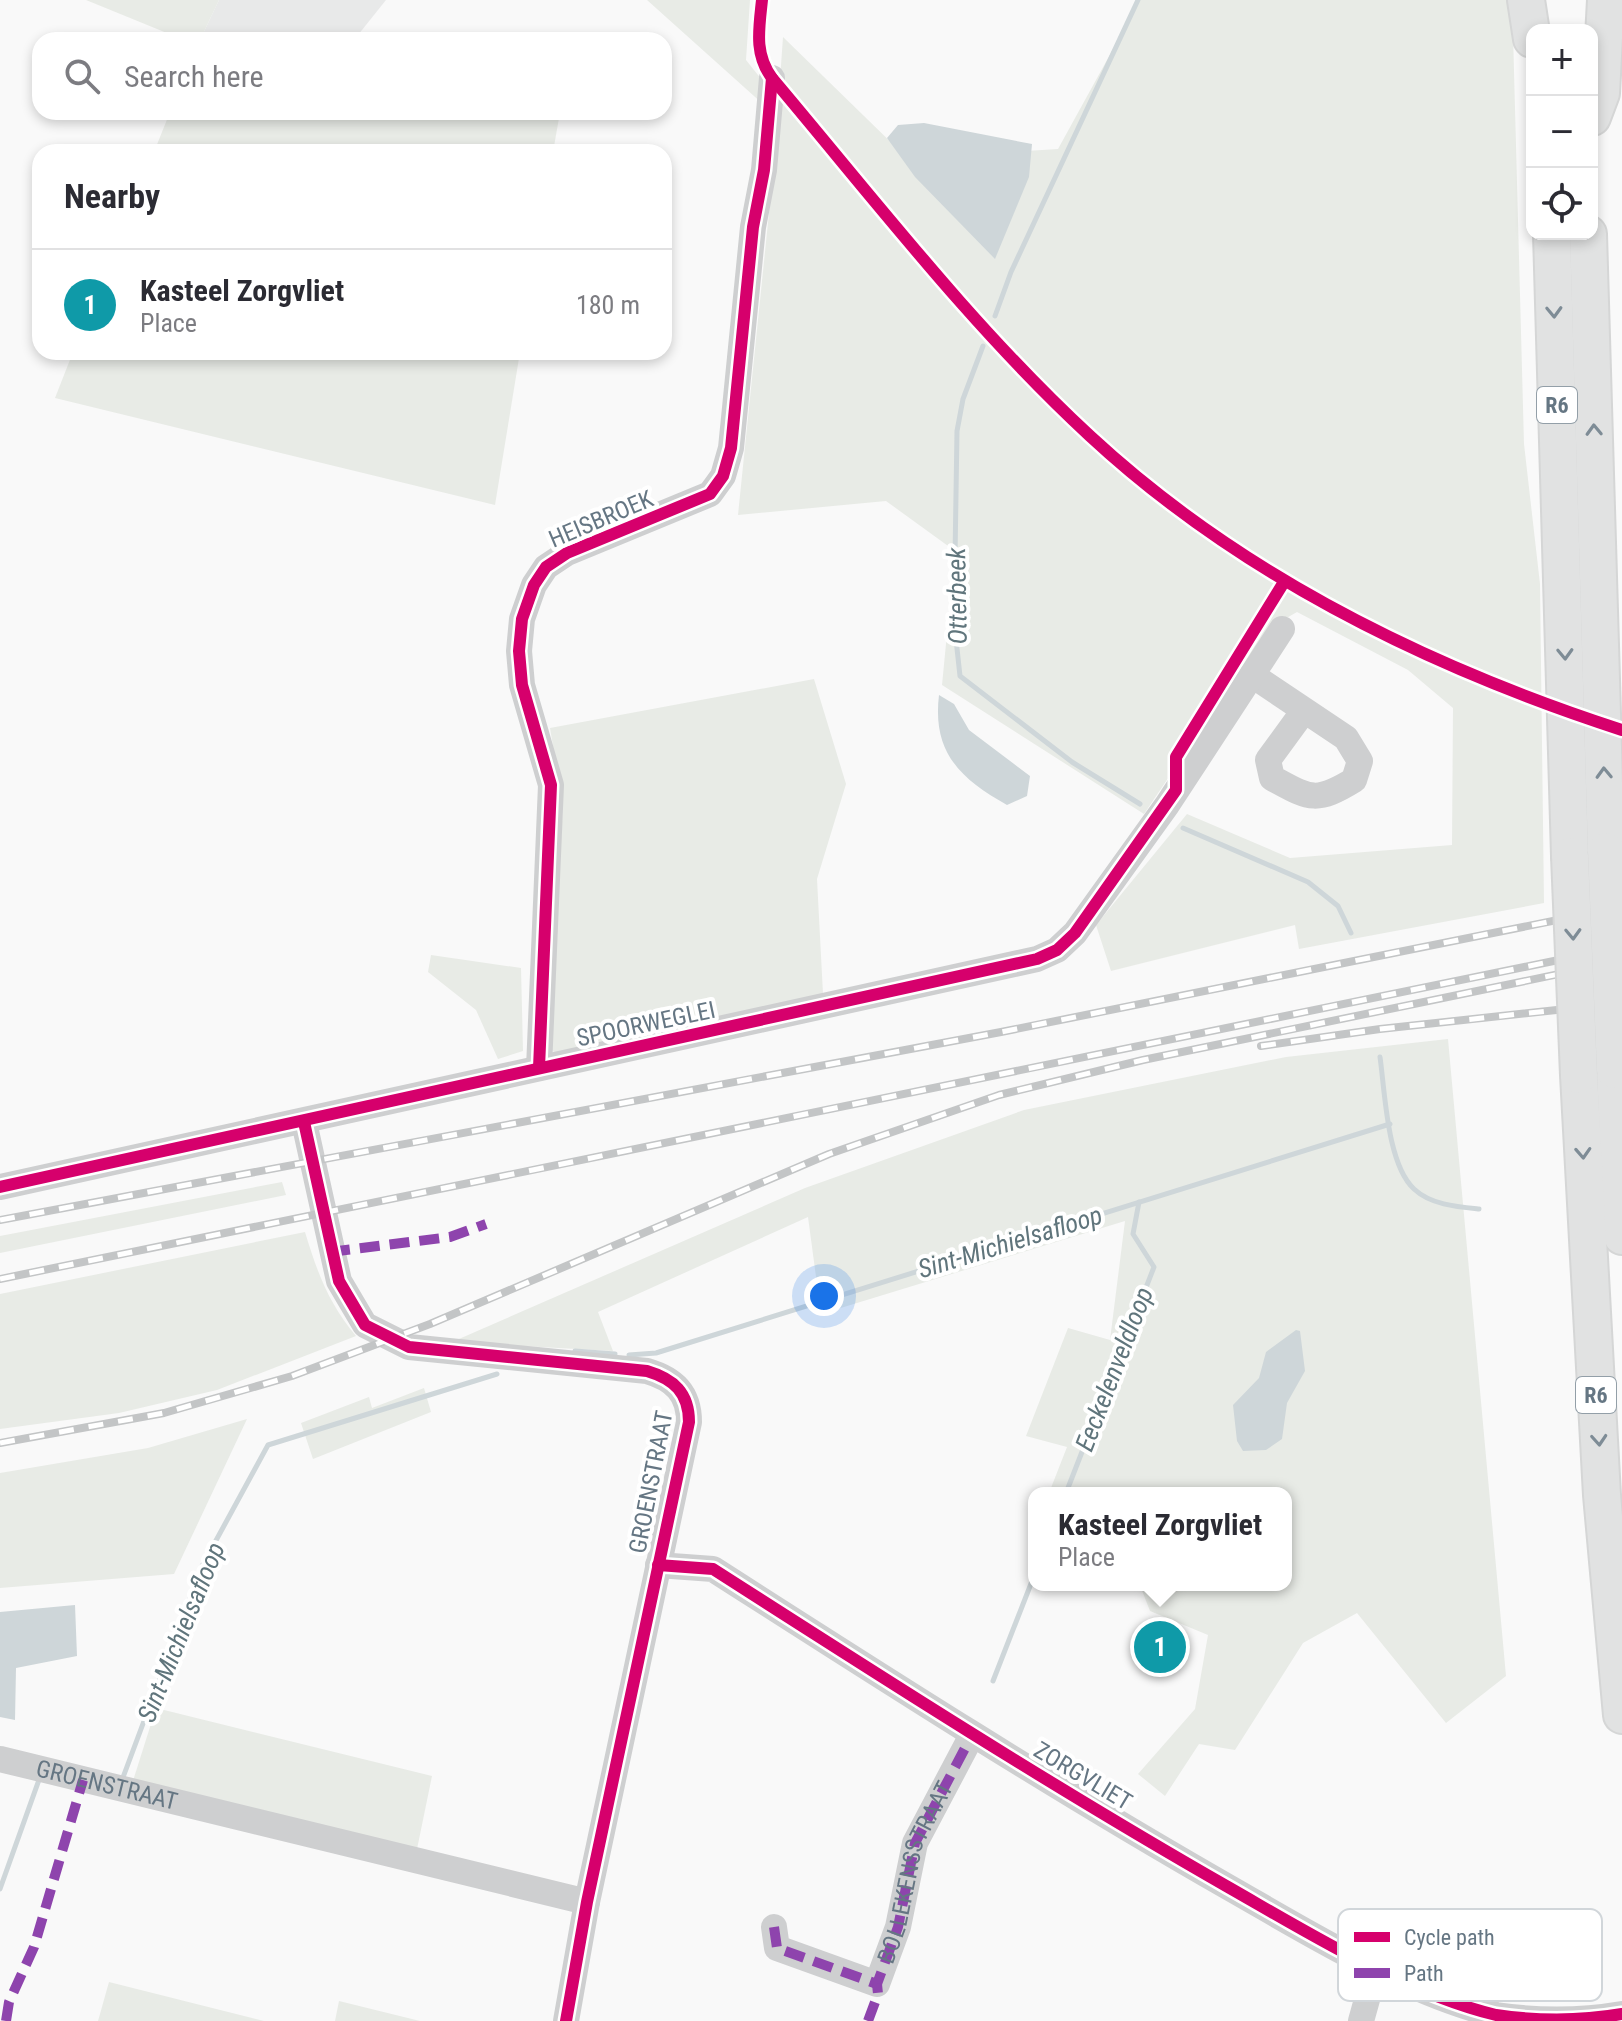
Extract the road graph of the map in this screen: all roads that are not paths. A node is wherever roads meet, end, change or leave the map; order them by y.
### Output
1 (1526, 0) edge
2 (1546, 0) edge
3 (1581, 0) edge
4 (1606, 0) edge
5 (1530, 24) edge
6 (1547, 24) edge
7 (1582, 24) edge
8 (772, 78) dead end
9 (1598, 101) edge
10 (1552, 240) edge
11 (1588, 240) edge
12 (1282, 629) dead end
13 (1252, 675) junction
14 (1303, 712) dead end
15 (539, 1068) junction
16 (304, 1122) junction
17 (0, 1187) edge
18 (1622, 1236) edge
19 (658, 1565) junction
20 (1622, 1715) edge
21 (972, 1735) junction
22 (0, 1759) edge
23 (587, 1902) junction
24 (774, 1927) dead end
25 (1338, 1946) edge
26 (1367, 2001) edge
27 (1457, 2001) edge
28 (1622, 2014) edge
29 (1498, 2018) edge
30 (566, 2021) edge
31 (1361, 2021) edge

1 - 5 highway
2 - 6 highway
3 - 7 highway
4 - 9 highway
8 - 15 street, HEISBROEK
10 -> 20 highway, R6, bridge
18 -> 11 highway, R6, bridge
12 - 13 street, SPOORWEGLEI
13 - 14 street
13 - 15 street, SPOORWEGLEI
15 - 16 street, SPOORWEGLEI
16 - 17 street, SPOORWEGLEI
16 - 19 street, GROENSTRAAT
19 - 21 street, ZORGVLIET
19 - 23 street, GROENSTRAAT
21 - 24 street, BOLLEKENSSTRAAT
21 - 25 street, ZORGVLIET
22 - 23 street, GROENSTRAAT
23 - 30 street, GROENSTRAAT
26 - 31 street
27 - 29 street, ZORGVLIET
28 - 29 street, ZORGVLIET

